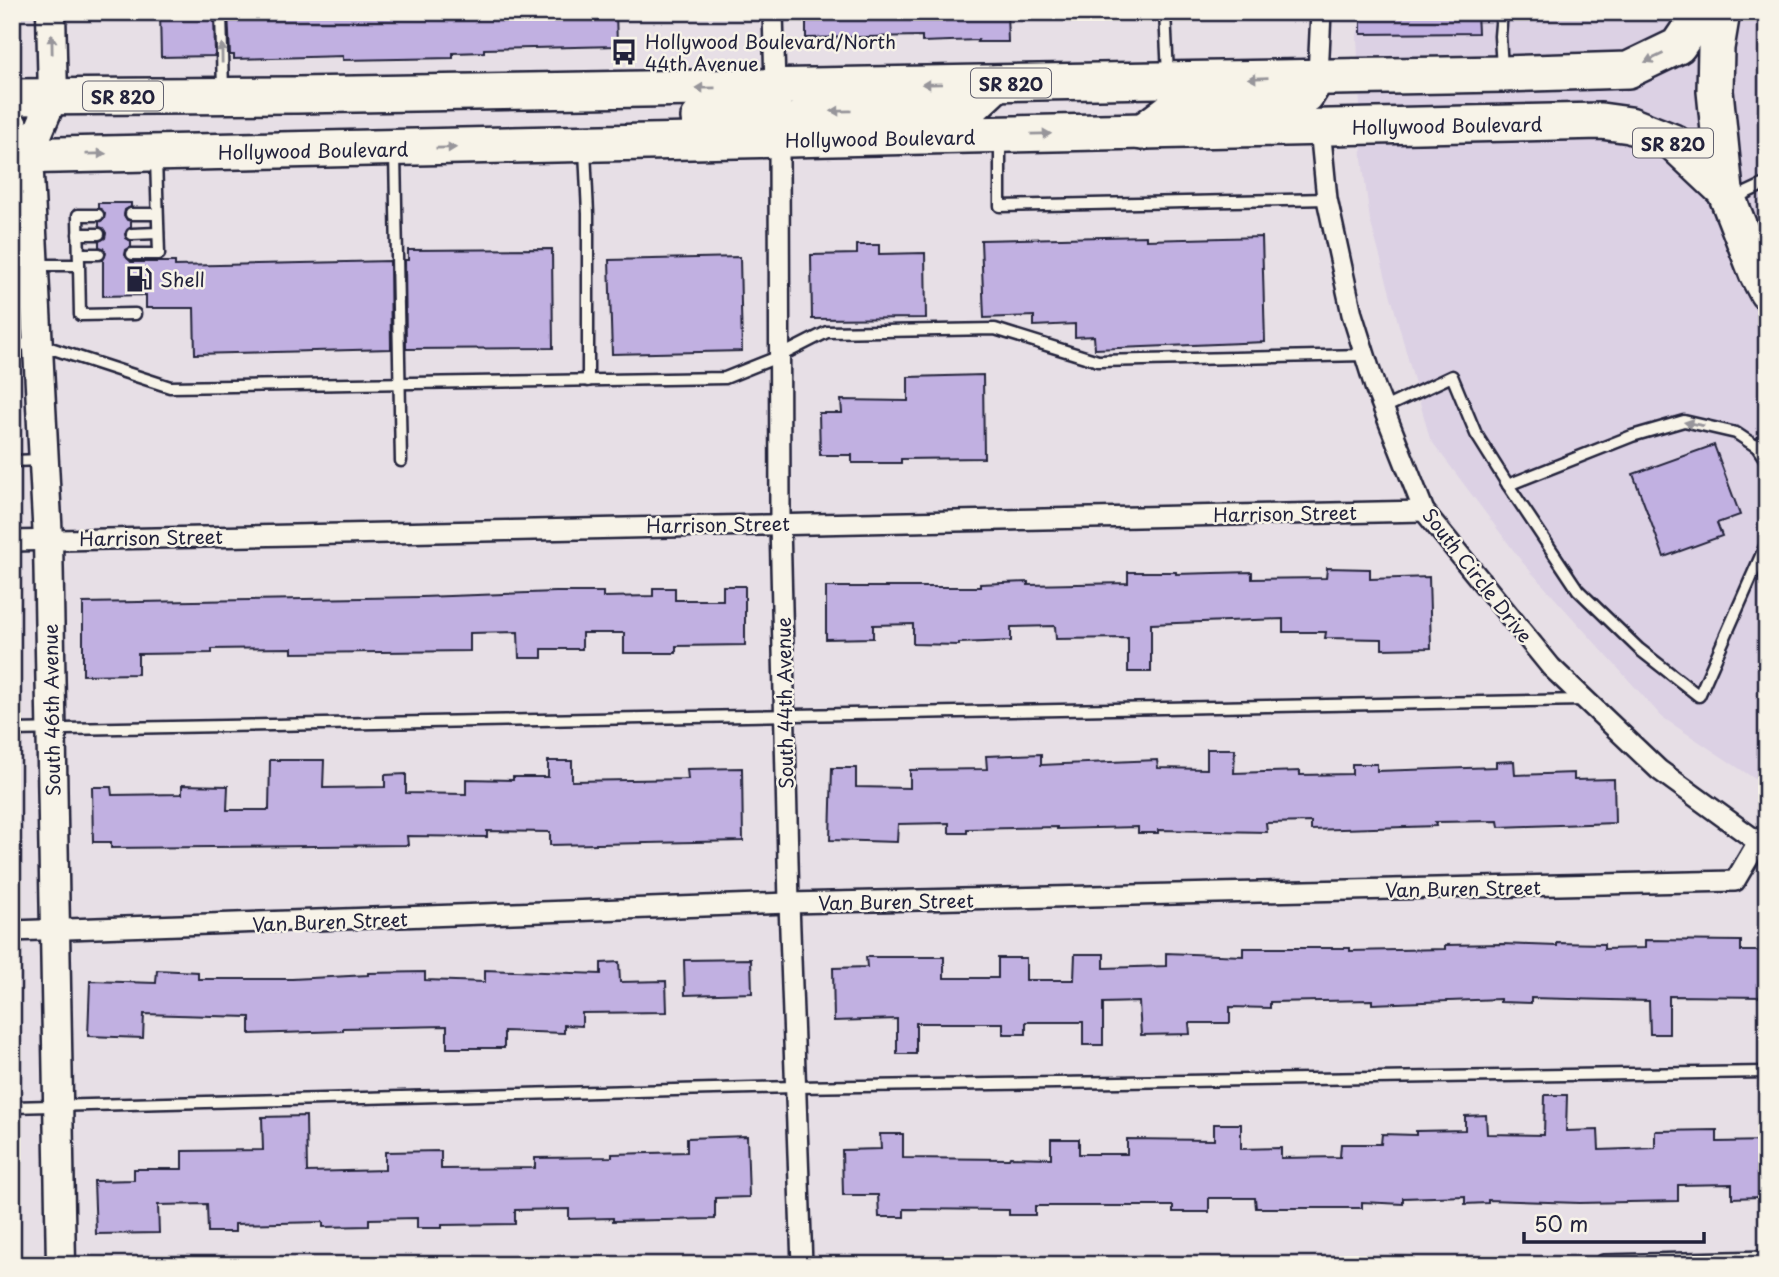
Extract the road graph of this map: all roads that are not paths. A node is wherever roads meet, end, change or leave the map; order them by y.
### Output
1 (51, 12) edge
2 (221, 12) edge
3 (773, 12) edge
4 (1166, 12) edge
5 (1321, 12) edge
6 (1502, 12) edge
7 (1701, 12) edge
8 (1721, 12) edge
9 (1503, 74) junction
10 (1318, 76) junction
11 (1168, 80) junction
12 (997, 83) junction
13 (775, 86) junction
14 (223, 95) junction
15 (12, 97) edge
16 (53, 97) junction
17 (12, 123) edge
18 (1320, 128) junction
19 (1142, 132) junction
20 (999, 135) junction
21 (779, 140) junction
22 (585, 144) junction
23 (508, 146) junction
24 (395, 148) junction
25 (156, 153) junction
26 (20, 156) edge
27 (1767, 183) edge
28 (1727, 196) junction
29 (1327, 199) junction
30 (131, 214) dead end
31 (157, 214) junction
32 (98, 215) dead end
33 (158, 233) junction
34 (78, 234) junction
35 (99, 234) dead end
36 (131, 234) dead end
37 (99, 254) dead end
38 (131, 254) dead end
39 (79, 260) junction
40 (34, 265) junction
41 (1767, 292) edge
42 (135, 314) dead end
43 (25, 345) edge
44 (1365, 355) junction
45 (780, 356) junction
46 (588, 381) junction
47 (400, 383) junction
48 (1384, 408) junction
49 (1767, 437) edge
50 (1756, 447) junction
51 (44, 460) junction
52 (12, 461) edge
53 (401, 461) dead end
54 (1767, 462) edge
55 (1508, 485) junction
56 (1424, 511) junction
57 (780, 523) junction
58 (48, 540) junction
59 (12, 541) edge
60 (1767, 542) edge
61 (1585, 699) junction
62 (784, 716) junction
63 (52, 729) junction
64 (12, 730) edge
65 (1762, 844) edge
66 (789, 904) junction
67 (12, 931) edge
68 (55, 931) junction
69 (1767, 1072) edge
70 (795, 1087) junction
71 (12, 1107) edge
72 (58, 1107) junction
73 (1767, 1261) edge
74 (61, 1265) edge
75 (802, 1265) edge
76 (1604, 1265) edge

16 -> 1 street
14 -> 2 lane
3 - 13 street
4 - 11 lane
5 - 10 street
6 - 9 lane
7 -> 9 highway, SR 820
8 - 28 highway, Hollywood Boulevard
9 - 10 highway, SR 820
9 - 18 highway
10 -> 11 highway, SR 820
10 - 19 highway
11 - 12 highway, SR 820
12 -> 13 highway, SR 820
12 -> 21 highway
13 -> 14 highway, SR 820
13 - 23 highway
14 - 16 highway, SR 820
15 - 16 highway, SR 820
16 - 26 street
17 - 26 street
18 - 19 highway, Hollywood Boulevard / SR 820
18 - 28 highway, Hollywood Boulevard / SR 820
18 - 29 street, South Circle Drive
20 -> 19 highway, Hollywood Boulevard / SR 820
20 - 21 highway, Hollywood Boulevard / SR 820
20 - 29 lane
21 - 22 highway, Hollywood Boulevard / SR 820
21 - 45 street, South 44th Avenue
22 - 23 highway, Hollywood Boulevard / SR 820
22 - 46 lane
24 -> 23 highway, Hollywood Boulevard / SR 820
24 - 25 highway, Hollywood Boulevard / SR 820
24 - 47 lane
26 -> 25 highway, Hollywood Boulevard / SR 820
25 - 31 lane
26 - 40 street, South 46th Avenue
27 - 28 lane
28 - 41 highway, Hollywood Boulevard / SR 820
29 - 44 street, South Circle Drive
30 - 31 lane
31 - 33 lane
32 - 34 lane
33 - 36 lane
33 - 38 lane
34 - 35 lane
34 - 39 lane
37 - 39 lane
39 - 40 lane
39 - 42 lane
40 - 43 street, South 46th Avenue
43 - 47 lane
43 - 51 street, South 46th Avenue
44 - 45 lane
44 - 48 street, South Circle Drive
45 - 46 lane
45 - 57 street, South 44th Avenue
46 - 47 lane
47 - 53 lane
48 - 55 lane
48 - 56 street, South Circle Drive
49 - 50 lane
50 - 54 lane
50 -> 55 lane
51 - 52 lane
51 - 58 street, South 46th Avenue
55 - 60 lane
56 - 57 street, Harrison Street
56 - 61 street, South Circle Drive
57 - 58 street, Harrison Street
57 - 62 street, South 44th Avenue
58 - 59 street, Harrison Street
58 - 63 street, South 46th Avenue
61 - 62 lane
61 - 65 street, South Circle Drive
62 - 63 lane
62 - 66 street, South 44th Avenue
63 - 64 lane
63 - 68 street, South 46th Avenue
65 - 66 street, Van Buren Street
66 - 68 street, Van Buren Street
66 - 70 street, South 44th Avenue
67 - 68 street, Van Buren Street
68 - 72 street, South 46th Avenue
69 - 70 lane
70 - 72 lane
70 - 75 street, South 44th Avenue
71 - 72 lane
72 - 74 street, South 46th Avenue
73 - 76 street

